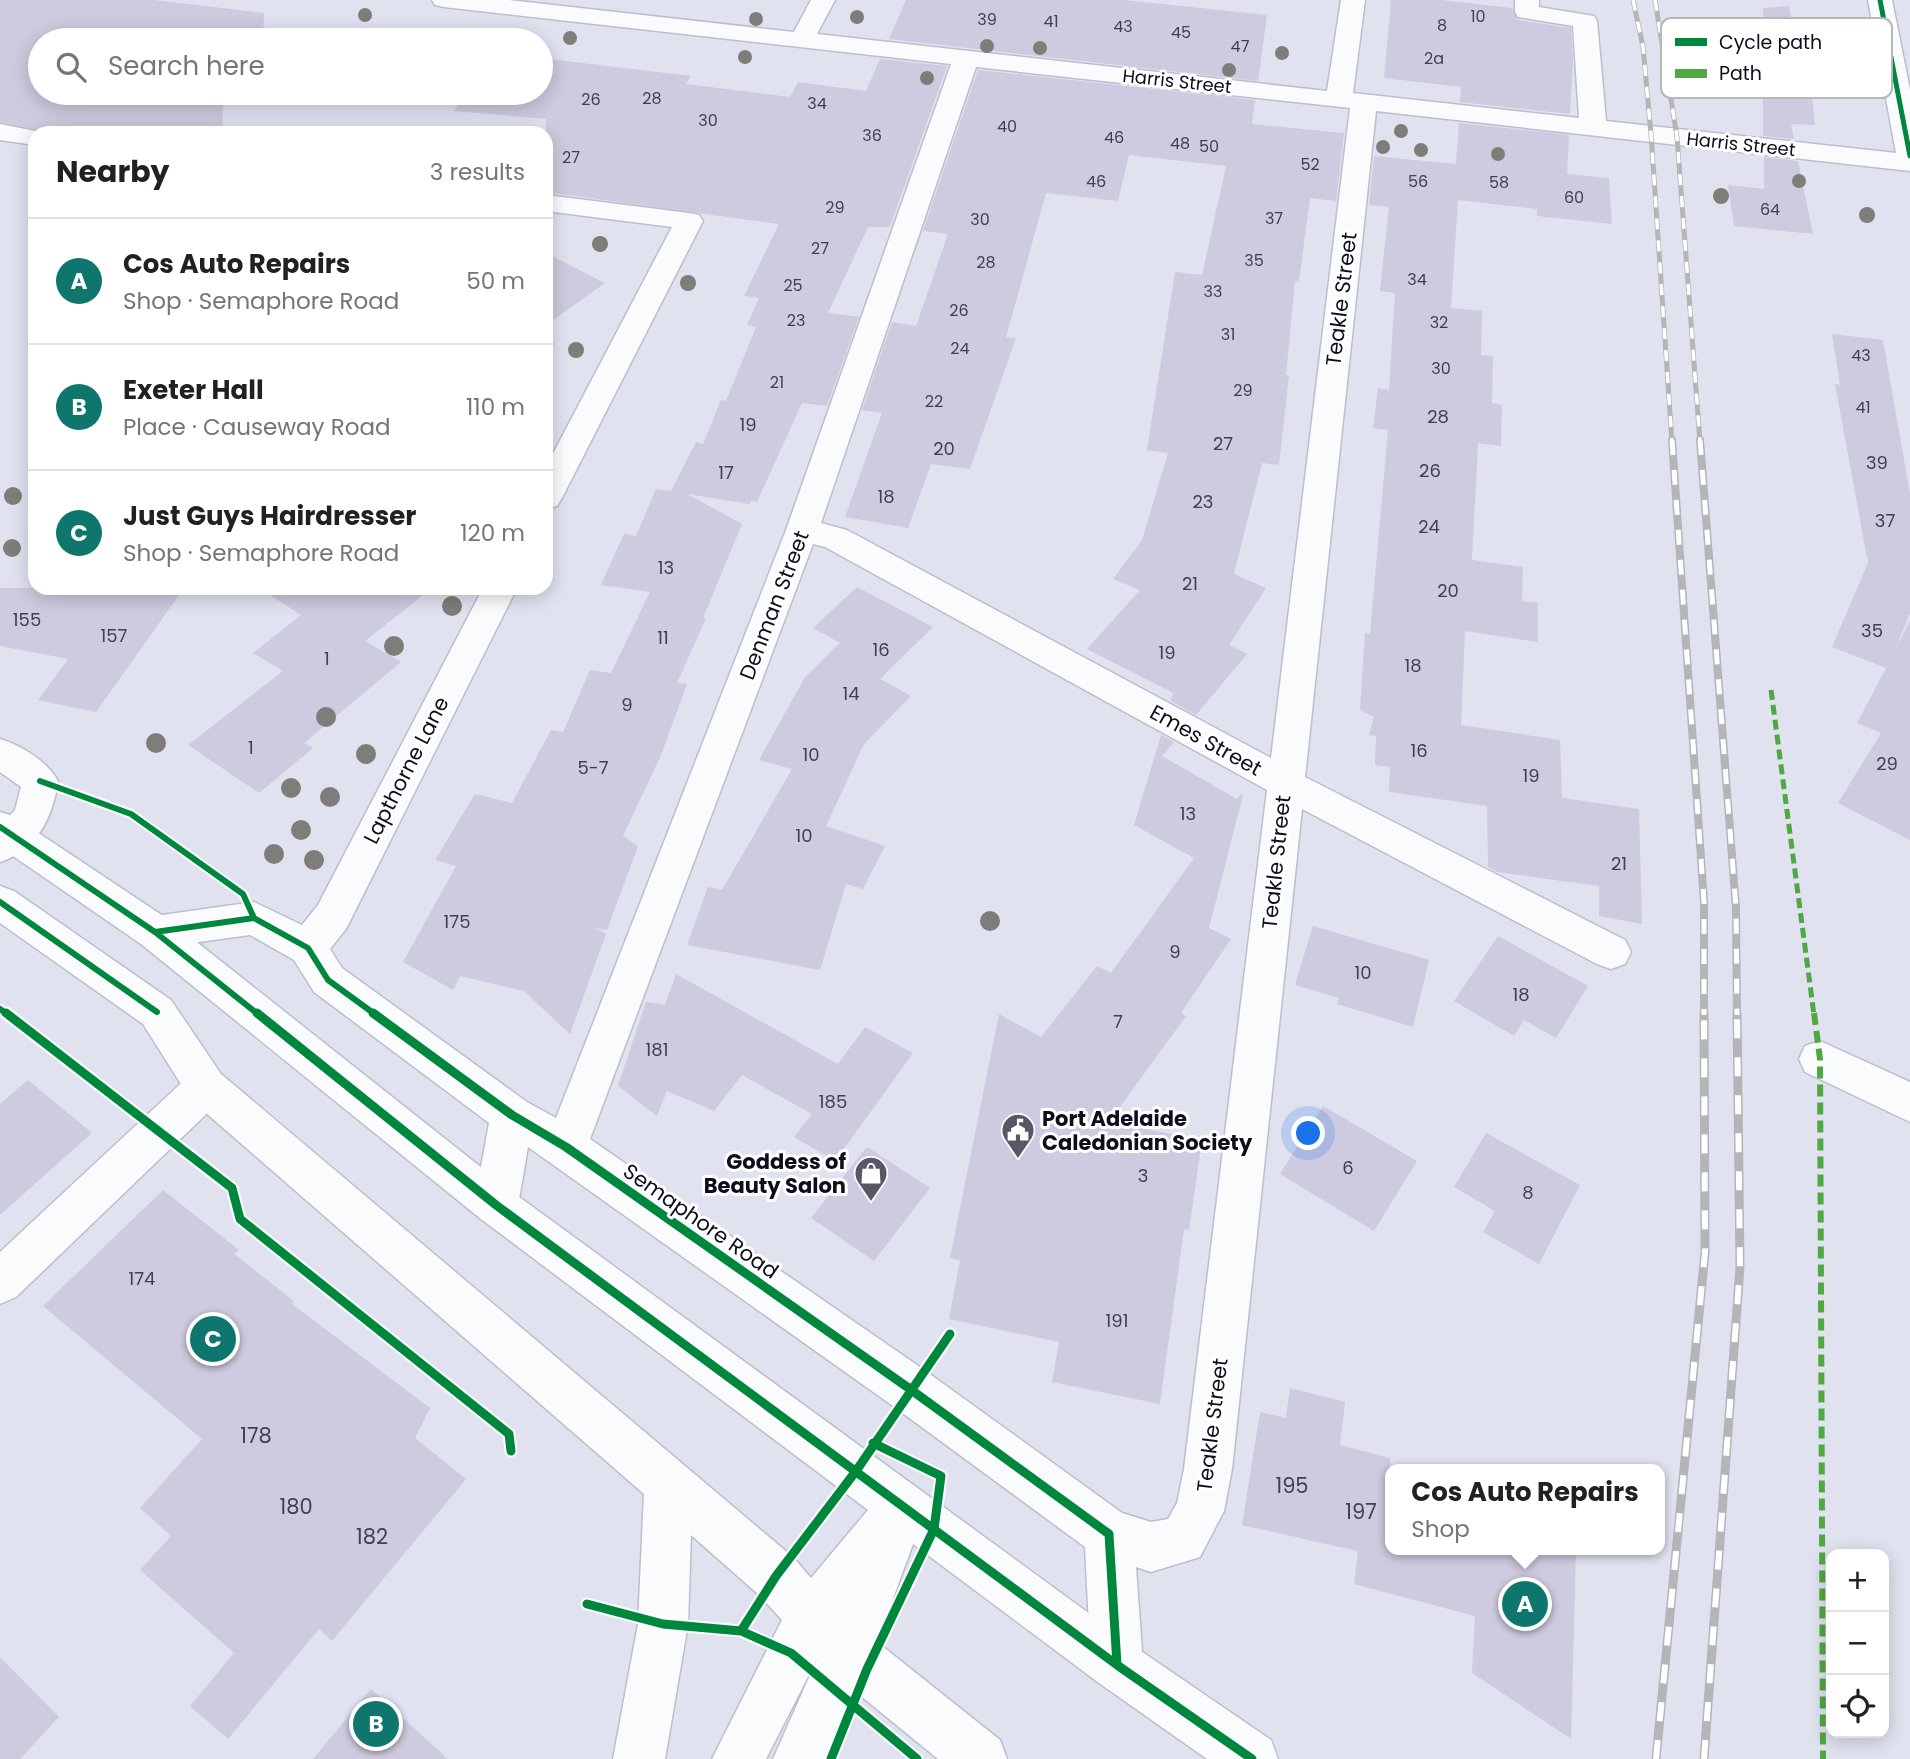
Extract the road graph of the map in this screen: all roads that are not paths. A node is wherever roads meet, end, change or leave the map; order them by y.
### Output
1 (444, 0) edge
2 (823, 0) edge
3 (1353, 0) edge
4 (1527, 0) edge
5 (1880, 0) edge
6 (1890, 18) edge
7 (1899, 33) edge
8 (802, 40) junction
9 (966, 58) junction
10 (1352, 101) junction
11 (1593, 128) junction
12 (0, 132) edge
13 (28, 136) edge
14 (1910, 156) edge
15 (1910, 163) edge
16 (553, 204) edge
17 (553, 484) edge
18 (802, 530) junction
19 (496, 595) edge
20 (0, 753) edge
21 (1285, 783) junction
22 (4, 837) edge
23 (0, 902) edge
24 (155, 932) junction
25 (307, 948) junction
26 (1611, 952) dead end
27 (1820, 1059) dead end
28 (206, 1087) junction
29 (1910, 1103) edge
30 (512, 1115) junction
31 (566, 1147) junction
32 (496, 1205) junction
33 (0, 1282) edge
34 (668, 1483) junction
35 (903, 1505) junction
36 (1108, 1534) junction
37 (811, 1617) junction
38 (849, 1650) junction
39 (1116, 1665) junction
40 (639, 1759) edge
41 (738, 1759) edge
42 (799, 1759) edge
43 (981, 1759) edge
44 (1252, 1759) edge

1 - 8 street, Harris Street
2 - 8 street
3 - 10 street, Teakle Street
4 - 11 street
5 - 6 street
7 - 14 street
8 - 9 street, Harris Street
9 - 10 street, Harris Street
9 - 18 street, Denman Street
10 - 11 street, Harris Street
10 - 21 street, Teakle Street
11 - 15 street, Harris Street
12 - 13 street
16 - 17 street
18 - 21 street, Emes Street
18 - 31 street, Denman Street
19 - 25 street, Lapthorne Lane
20 - 22 street
21 - 26 street, Emes Street
21 - 36 street, Teakle Street
22 - 24 street
23 - 28 street
24 - 25 street, Semaphore Road
24 - 32 street
25 - 30 street, Semaphore Road
27 - 29 street
28 - 33 street
28 - 34 street
30 - 31 street, Semaphore Road
30 - 32 street
31 - 36 street, Semaphore Road
32 - 35 street
34 - 37 street
34 - 40 street
35 - 37 street
35 - 38 street
35 - 39 street
36 - 39 street
37 - 38 street
37 - 41 street
38 - 42 street
38 - 43 street
39 - 44 street

